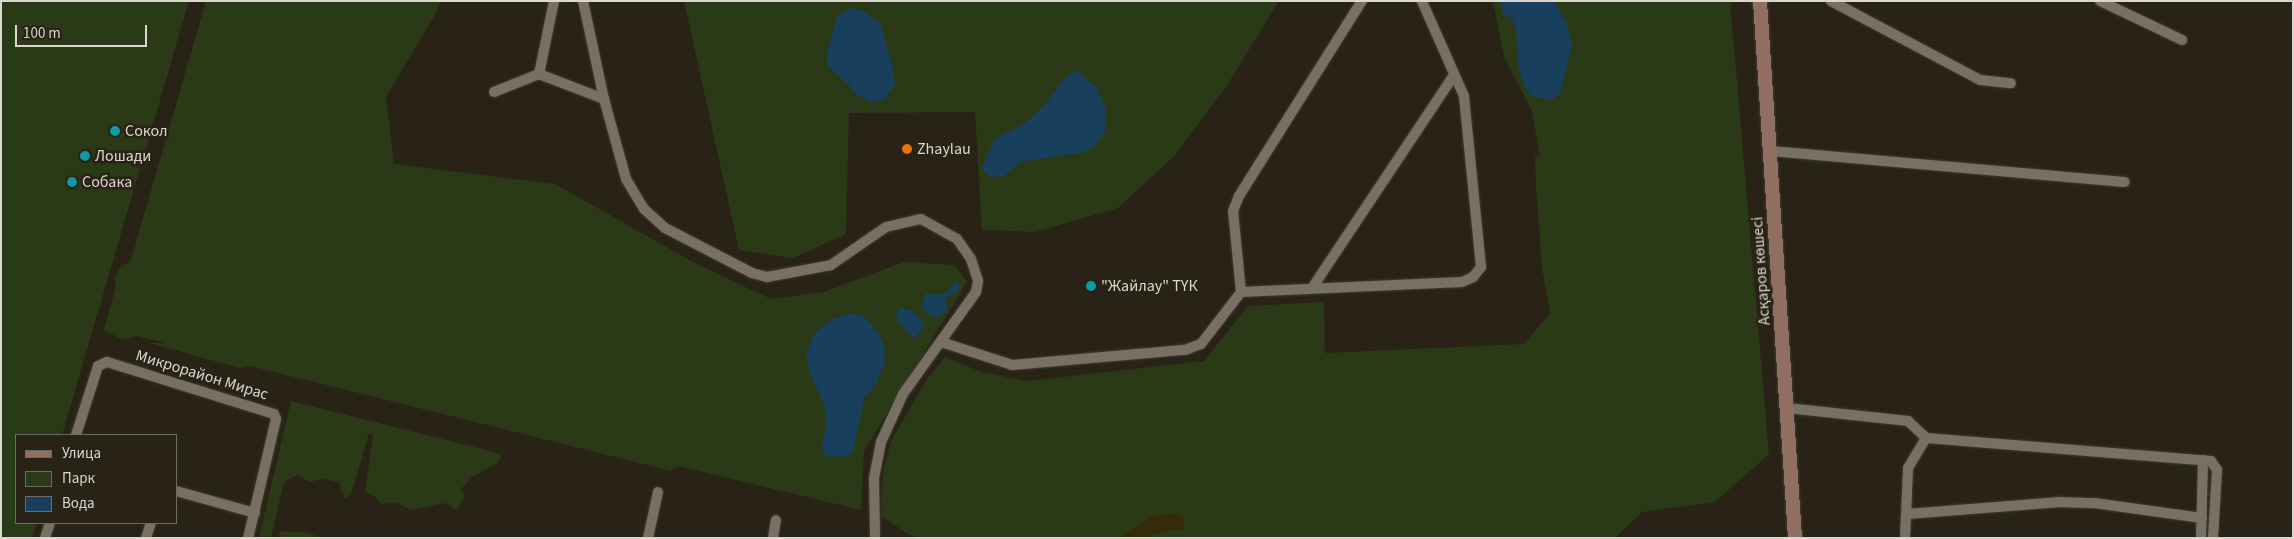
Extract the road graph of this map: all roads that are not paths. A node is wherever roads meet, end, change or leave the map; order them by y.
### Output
1 (554, 1) edge
2 (583, 1) edge
3 (1362, 1) edge
4 (1422, 1) edge
5 (1760, 1) edge
6 (1831, 1) edge
7 (2100, 1) edge
8 (2182, 40) dead end
9 (539, 74) junction
10 (1454, 74) junction
11 (2011, 82) dead end
12 (494, 92) dead end
13 (604, 99) junction
14 (1770, 151) junction
15 (2124, 182) dead end
16 (1312, 288) junction
17 (1242, 292) junction
18 (941, 342) junction
19 (1787, 408) junction
20 (76, 434) edge
21 (1926, 438) junction
22 (2203, 460) junction
23 (178, 492) edge
24 (658, 492) dead end
25 (255, 513) junction
26 (1907, 514) junction
27 (2202, 518) junction
28 (776, 520) dead end
29 (50, 524) edge
30 (151, 524) edge
31 (45, 538) edge
32 (146, 538) edge
33 (248, 538) edge
34 (648, 538) edge
35 (773, 538) edge
36 (875, 538) edge
37 (1795, 538) edge
38 (1906, 538) edge
39 (2201, 538) edge
40 (2213, 538) edge

1 - 9 street
2 - 13 street
3 - 17 street
4 - 10 street
5 - 14 street, Асқаров көшесі
6 - 11 street
7 - 8 street
9 - 12 street
9 - 13 street
10 - 16 street
10 - 16 street
13 - 18 street
14 - 15 street
14 - 19 street, Асқаров көшесі
16 - 17 street
17 - 18 street
18 - 36 street
19 - 21 street
19 - 37 street, Асқаров көшесі
20 - 25 street, Микрорайон Мирас
21 - 22 street
21 - 26 street
22 - 27 street
22 - 40 street
23 - 25 street
24 - 34 street
25 - 33 street, Микрорайон Мирас
26 - 27 street
26 - 38 street
27 - 39 street
28 - 35 street
29 - 31 street
30 - 32 street

